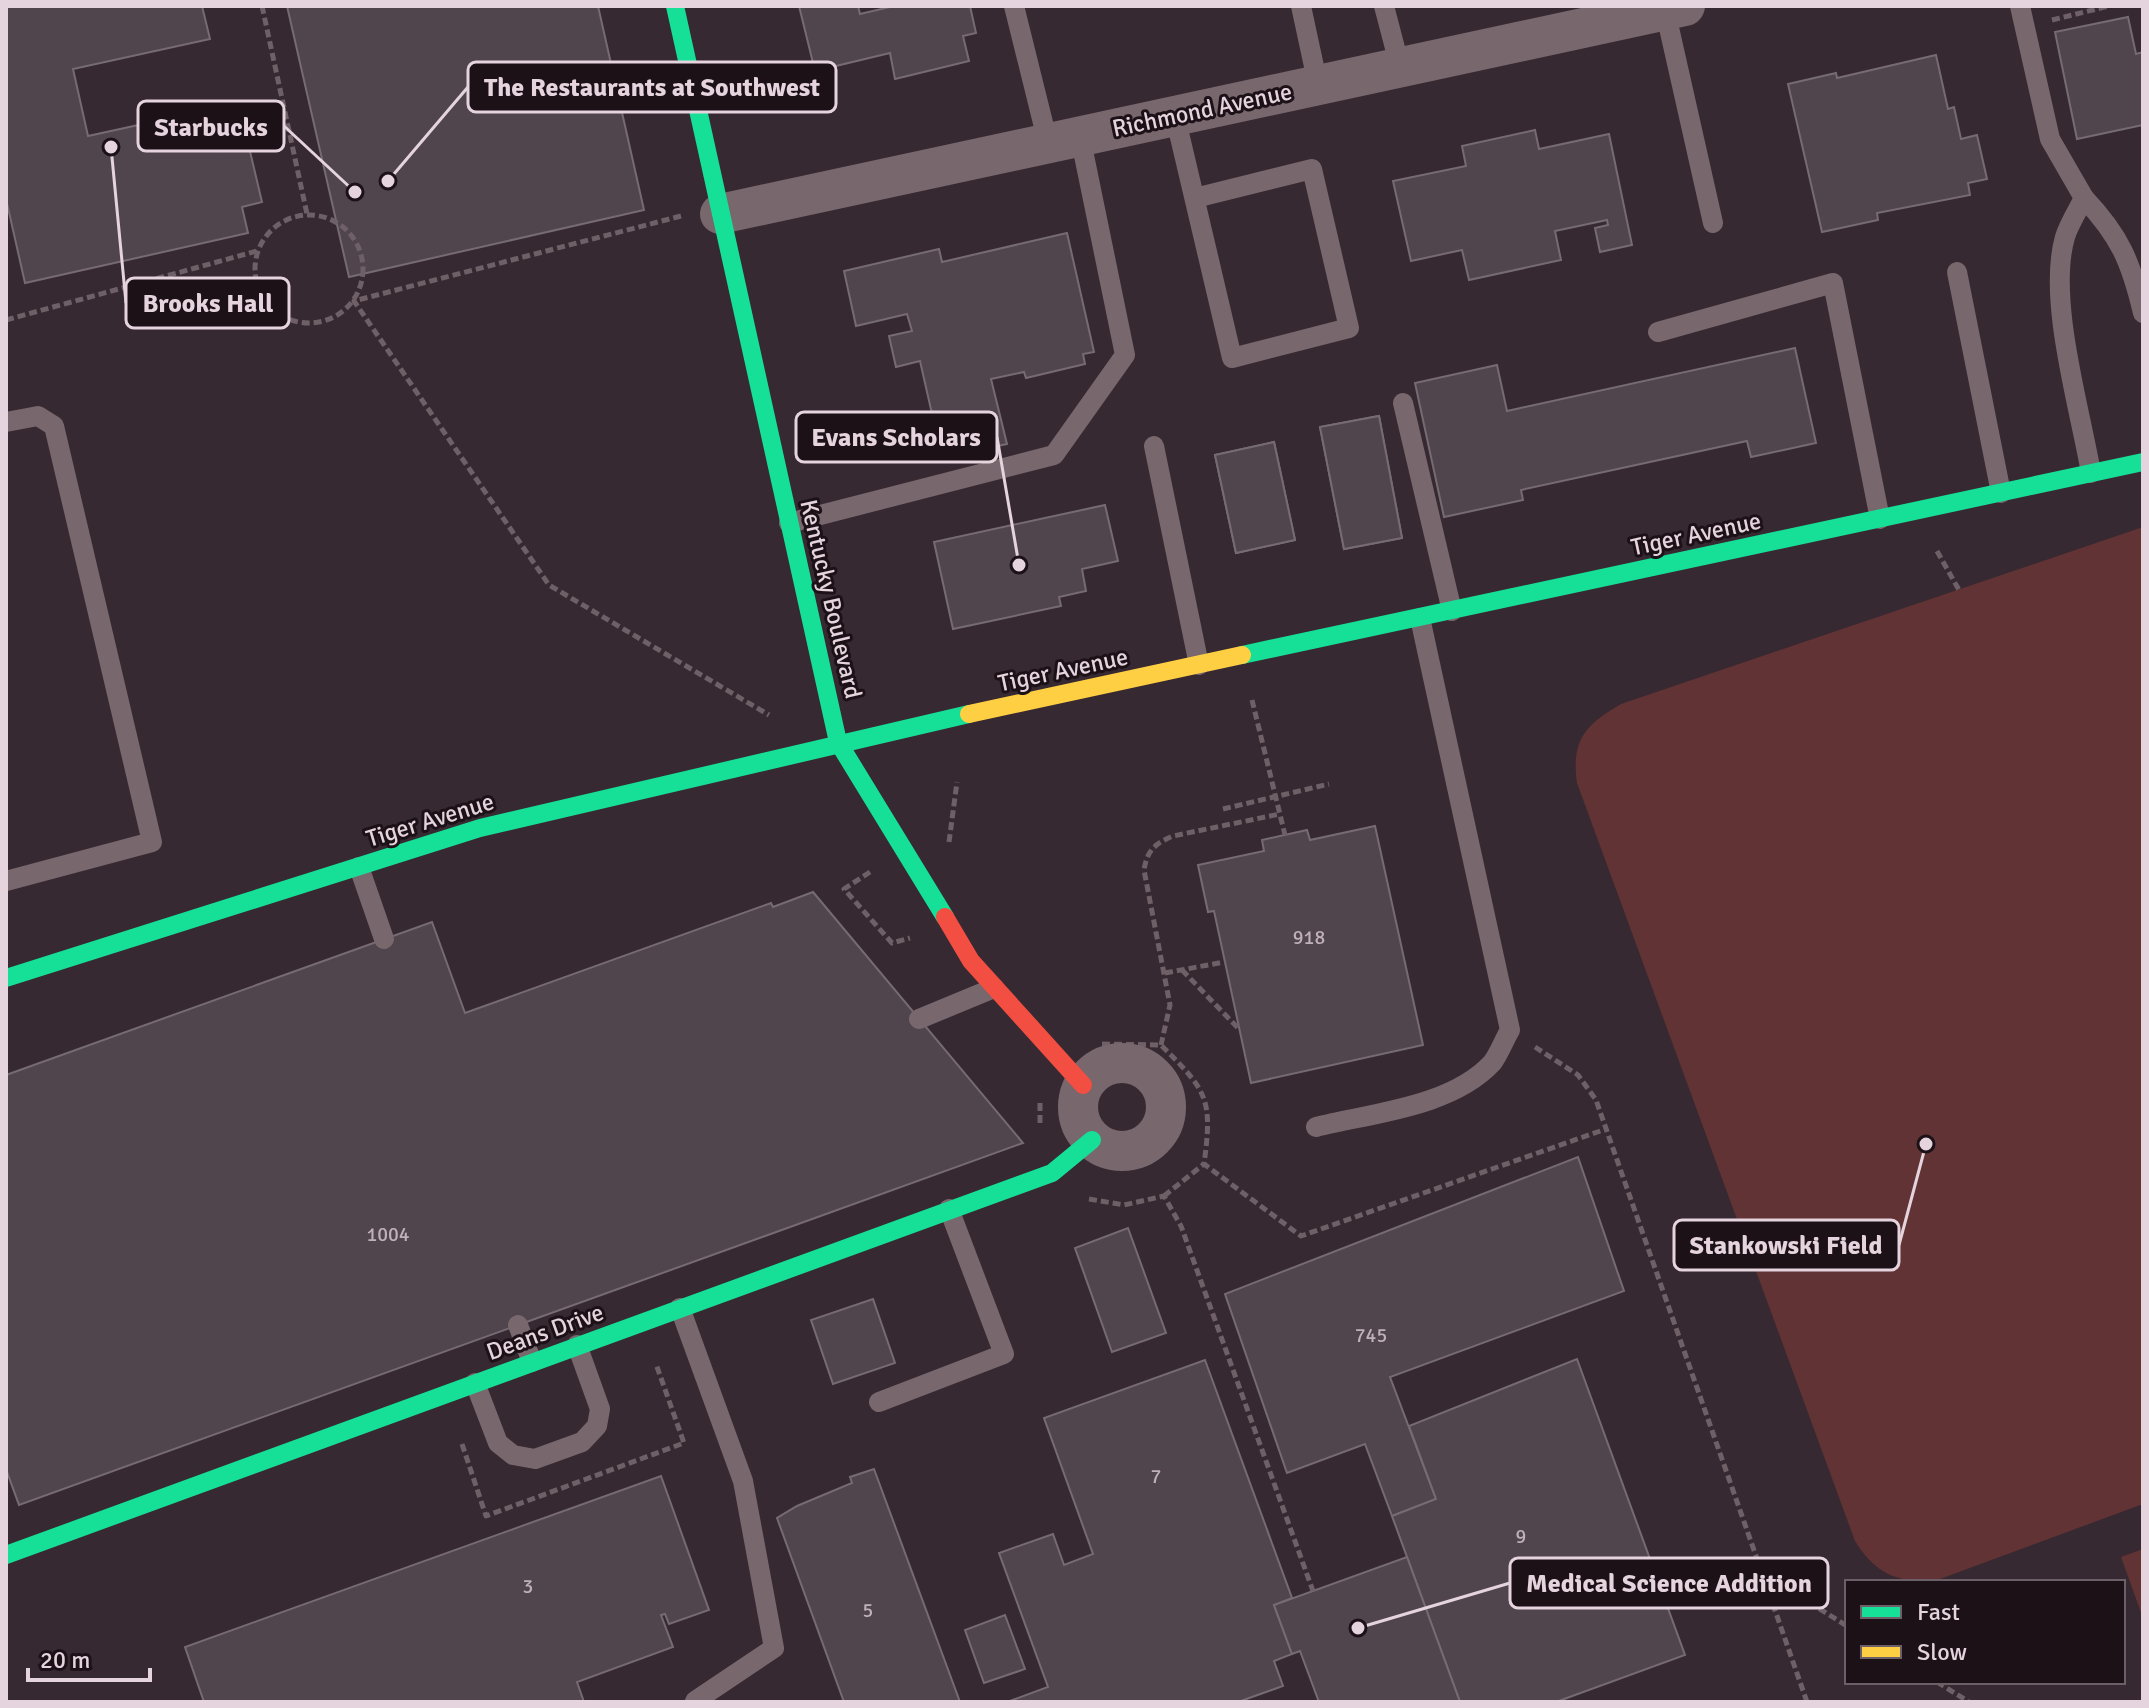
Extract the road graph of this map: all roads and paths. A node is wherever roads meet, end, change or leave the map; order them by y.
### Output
1 (262, 6) edge
2 (675, 6) edge
3 (1014, 6) edge
4 (1301, 6) edge
5 (1384, 6) edge
6 (2020, 6) edge
7 (2109, 6) edge
8 (1675, 8) edge
9 (2049, 21) dead end
10 (1400, 67) junction
11 (1318, 85) junction
12 (1175, 116) junction
13 (1064, 140) junction
14 (1195, 198) junction
15 (2084, 198) junction
16 (307, 214) junction
17 (706, 214) junction
18 (1713, 223) dead end
19 (257, 251) junction
20 (1957, 272) dead end
21 (354, 301) junction
22 (2143, 313) edge
23 (6, 320) edge
24 (1658, 332) dead end
25 (1403, 403) dead end
26 (6, 422) edge
27 (1154, 446) dead end
28 (2143, 462) edge
29 (2091, 473) junction
30 (2001, 493) junction
31 (1880, 519) junction
32 (789, 523) junction
33 (1937, 551) dead end
34 (1959, 590) dead end
35 (1452, 611) junction
36 (1420, 618) junction
37 (1199, 665) junction
38 (1252, 700) dead end
39 (770, 716) dead end
40 (838, 742) junction
41 (957, 782) dead end
42 (1329, 784) dead end
43 (1276, 796) junction
44 (1223, 809) dead end
45 (1280, 814) junction
46 (1285, 835) dead end
47 (948, 848) dead end
48 (359, 867) junction
49 (6, 881) edge
50 (384, 939) dead end
51 (1224, 962) dead end
52 (1182, 970) junction
53 (1165, 973) junction
54 (6, 978) edge
55 (994, 988) junction
56 (919, 1019) dead end
57 (1239, 1029) dead end
58 (1510, 1030) junction
59 (1094, 1043) dead end
60 (1161, 1045) junction
61 (1083, 1085) junction
62 (1316, 1127) dead end
63 (1606, 1129) junction
64 (1092, 1140) junction
65 (1204, 1164) junction
66 (1164, 1196) junction
67 (1081, 1198) dead end
68 (949, 1209) junction
69 (680, 1308) junction
70 (518, 1325) dead end
71 (577, 1345) junction
72 (532, 1362) junction
73 (475, 1383) junction
74 (879, 1402) dead end
75 (6, 1555) edge
76 (1762, 1573) junction
77 (1313, 1591) dead end
78 (1845, 1625) edge
79 (1940, 1684) edge
80 (695, 1701) edge
81 (1807, 1702) edge
82 (1969, 1702) edge

1 - 16 path
2 - 17 street, Kentucky Boulevard
3 - 13 lane
4 - 11 lane
5 - 10 lane
6 - 15 lane
7 - 9 path
8 - 10 street, Richmond Avenue
8 - 18 lane
10 - 11 street, Richmond Avenue
11 - 12 street, Richmond Avenue
12 - 13 street, Richmond Avenue
12 - 14 lane
13 - 17 street, Richmond Avenue
13 - 32 lane
14 - 14 lane
15 - 22 lane
15 - 29 lane
16 - 19 path
16 - 21 path
17 - 21 path
17 - 32 street, Kentucky Boulevard
19 - 21 path
19 - 23 path
20 - 30 lane
21 - 39 path
24 - 31 lane
25 - 35 lane
26 - 49 lane
27 - 37 lane
28 - 29 street, Tiger Avenue
29 - 30 street, Tiger Avenue
30 - 31 street, Tiger Avenue
31 - 35 street, Tiger Avenue
32 - 40 street, Kentucky Boulevard
33 - 34 path
35 - 36 street, Tiger Avenue
36 - 37 street, Tiger Avenue
36 - 58 lane
37 - 40 street, Tiger Avenue
38 - 43 path
40 - 48 street, Tiger Avenue
40 - 55 street, Kentucky Boulevard
41 - 47 path
42 - 43 path
43 - 44 path
43 - 45 path
45 - 46 path
45 - 53 path
48 - 50 lane
48 - 54 street, Tiger Avenue
51 - 52 path
52 - 53 path
52 - 57 path
53 - 60 path
55 - 56 lane
55 - 61 street, Kentucky Boulevard
58 - 62 lane
58 - 63 path
59 - 60 path
60 - 65 path
61 - 64 street
61 - 64 street
63 - 65 path
63 - 76 path
64 - 68 street, Deans Drive
65 - 66 path
66 - 67 path
66 - 77 path
68 - 69 street, Deans Drive
68 - 74 lane
69 - 71 street, Deans Drive
69 - 80 lane
70 - 72 lane
71 - 72 street, Deans Drive
71 - 73 lane
72 - 73 street, Deans Drive
73 - 75 street, Deans Drive
76 - 78 path
76 - 81 path
79 - 82 path

